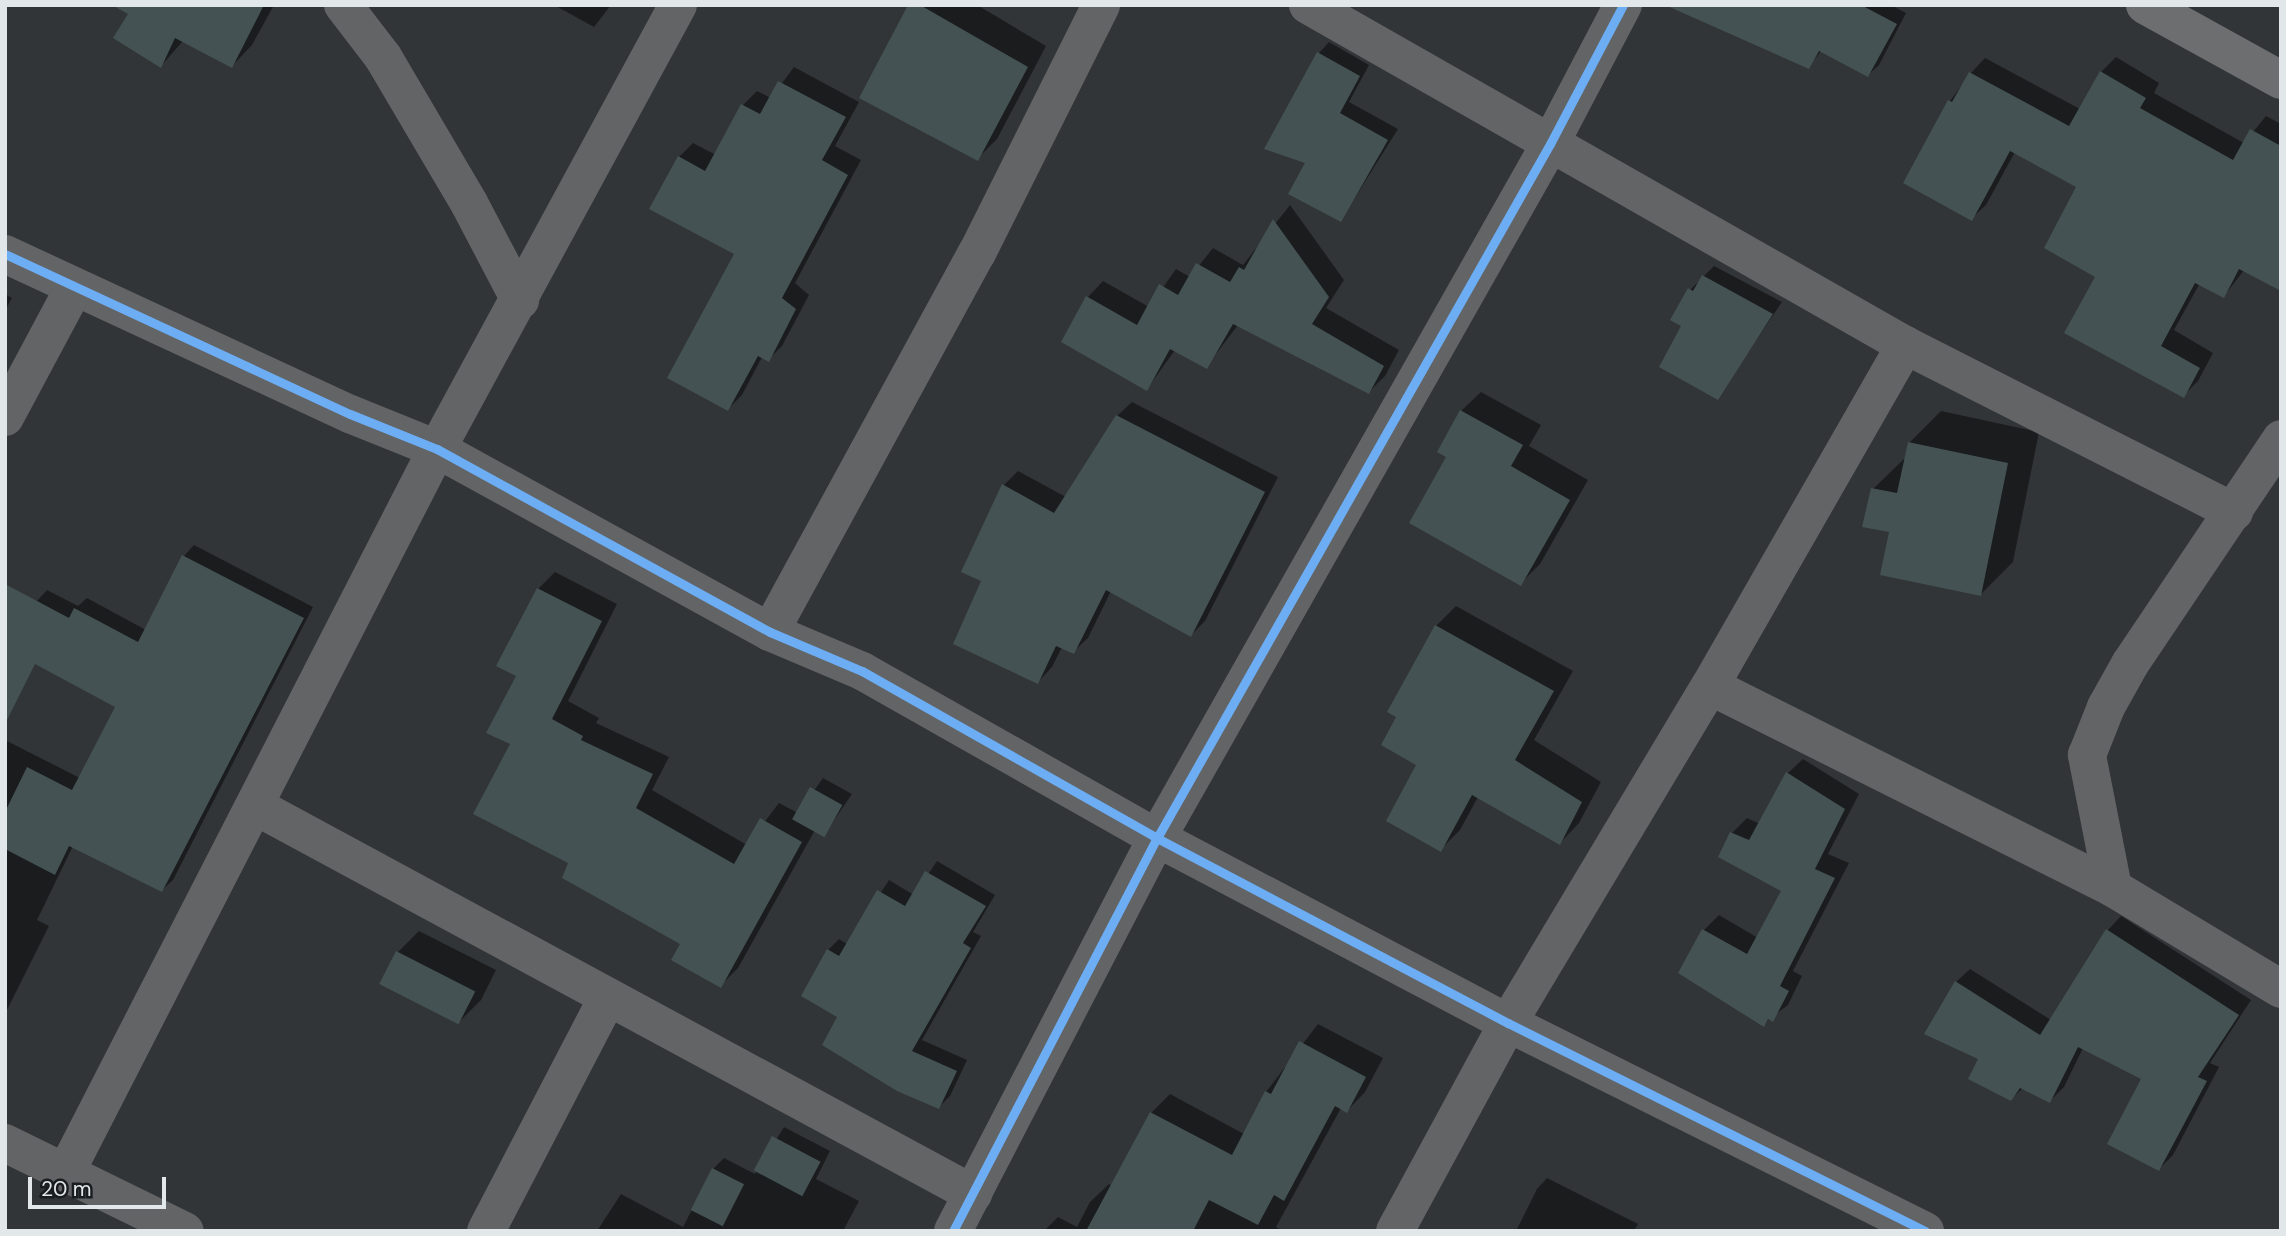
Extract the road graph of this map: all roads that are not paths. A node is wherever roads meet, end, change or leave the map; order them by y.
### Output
1 (343, 5) edge
2 (678, 5) edge
3 (1101, 5) edge
4 (1308, 5) edge
5 (1623, 5) edge
6 (2145, 5) edge
7 (2281, 80) edge
8 (1550, 144) junction
9 (5, 254) edge
10 (74, 288) junction
11 (520, 300) junction
12 (1905, 345) junction
13 (5, 417) edge
14 (2281, 439) edge
15 (437, 449) junction
16 (2234, 512) junction
17 (770, 632) junction
18 (1710, 686) junction
19 (257, 807) junction
20 (1157, 838) junction
21 (2113, 888) junction
22 (2281, 989) edge
23 (607, 999) junction
24 (1508, 1023) junction
25 (5, 1143) edge
26 (66, 1171) junction
27 (973, 1194) junction
28 (185, 1231) edge
29 (486, 1231) edge
30 (953, 1231) edge
31 (1395, 1231) edge
32 (1925, 1231) edge

1 - 11 street
2 - 11 street
3 - 17 street
4 - 8 street
5 - 8 street
6 - 7 street
8 - 12 street
8 - 20 street
9 - 10 street
10 - 13 street
10 - 15 street
11 - 15 street
12 - 16 street
12 - 18 street
14 - 16 street
15 - 17 street
15 - 19 street
16 - 21 street
17 - 20 street
18 - 21 street
18 - 24 street
19 - 23 street
19 - 26 street
20 - 24 street
20 - 27 street
21 - 22 street
23 - 27 street
23 - 29 street
24 - 31 street
24 - 32 street
25 - 26 street
26 - 28 street
27 - 30 street

